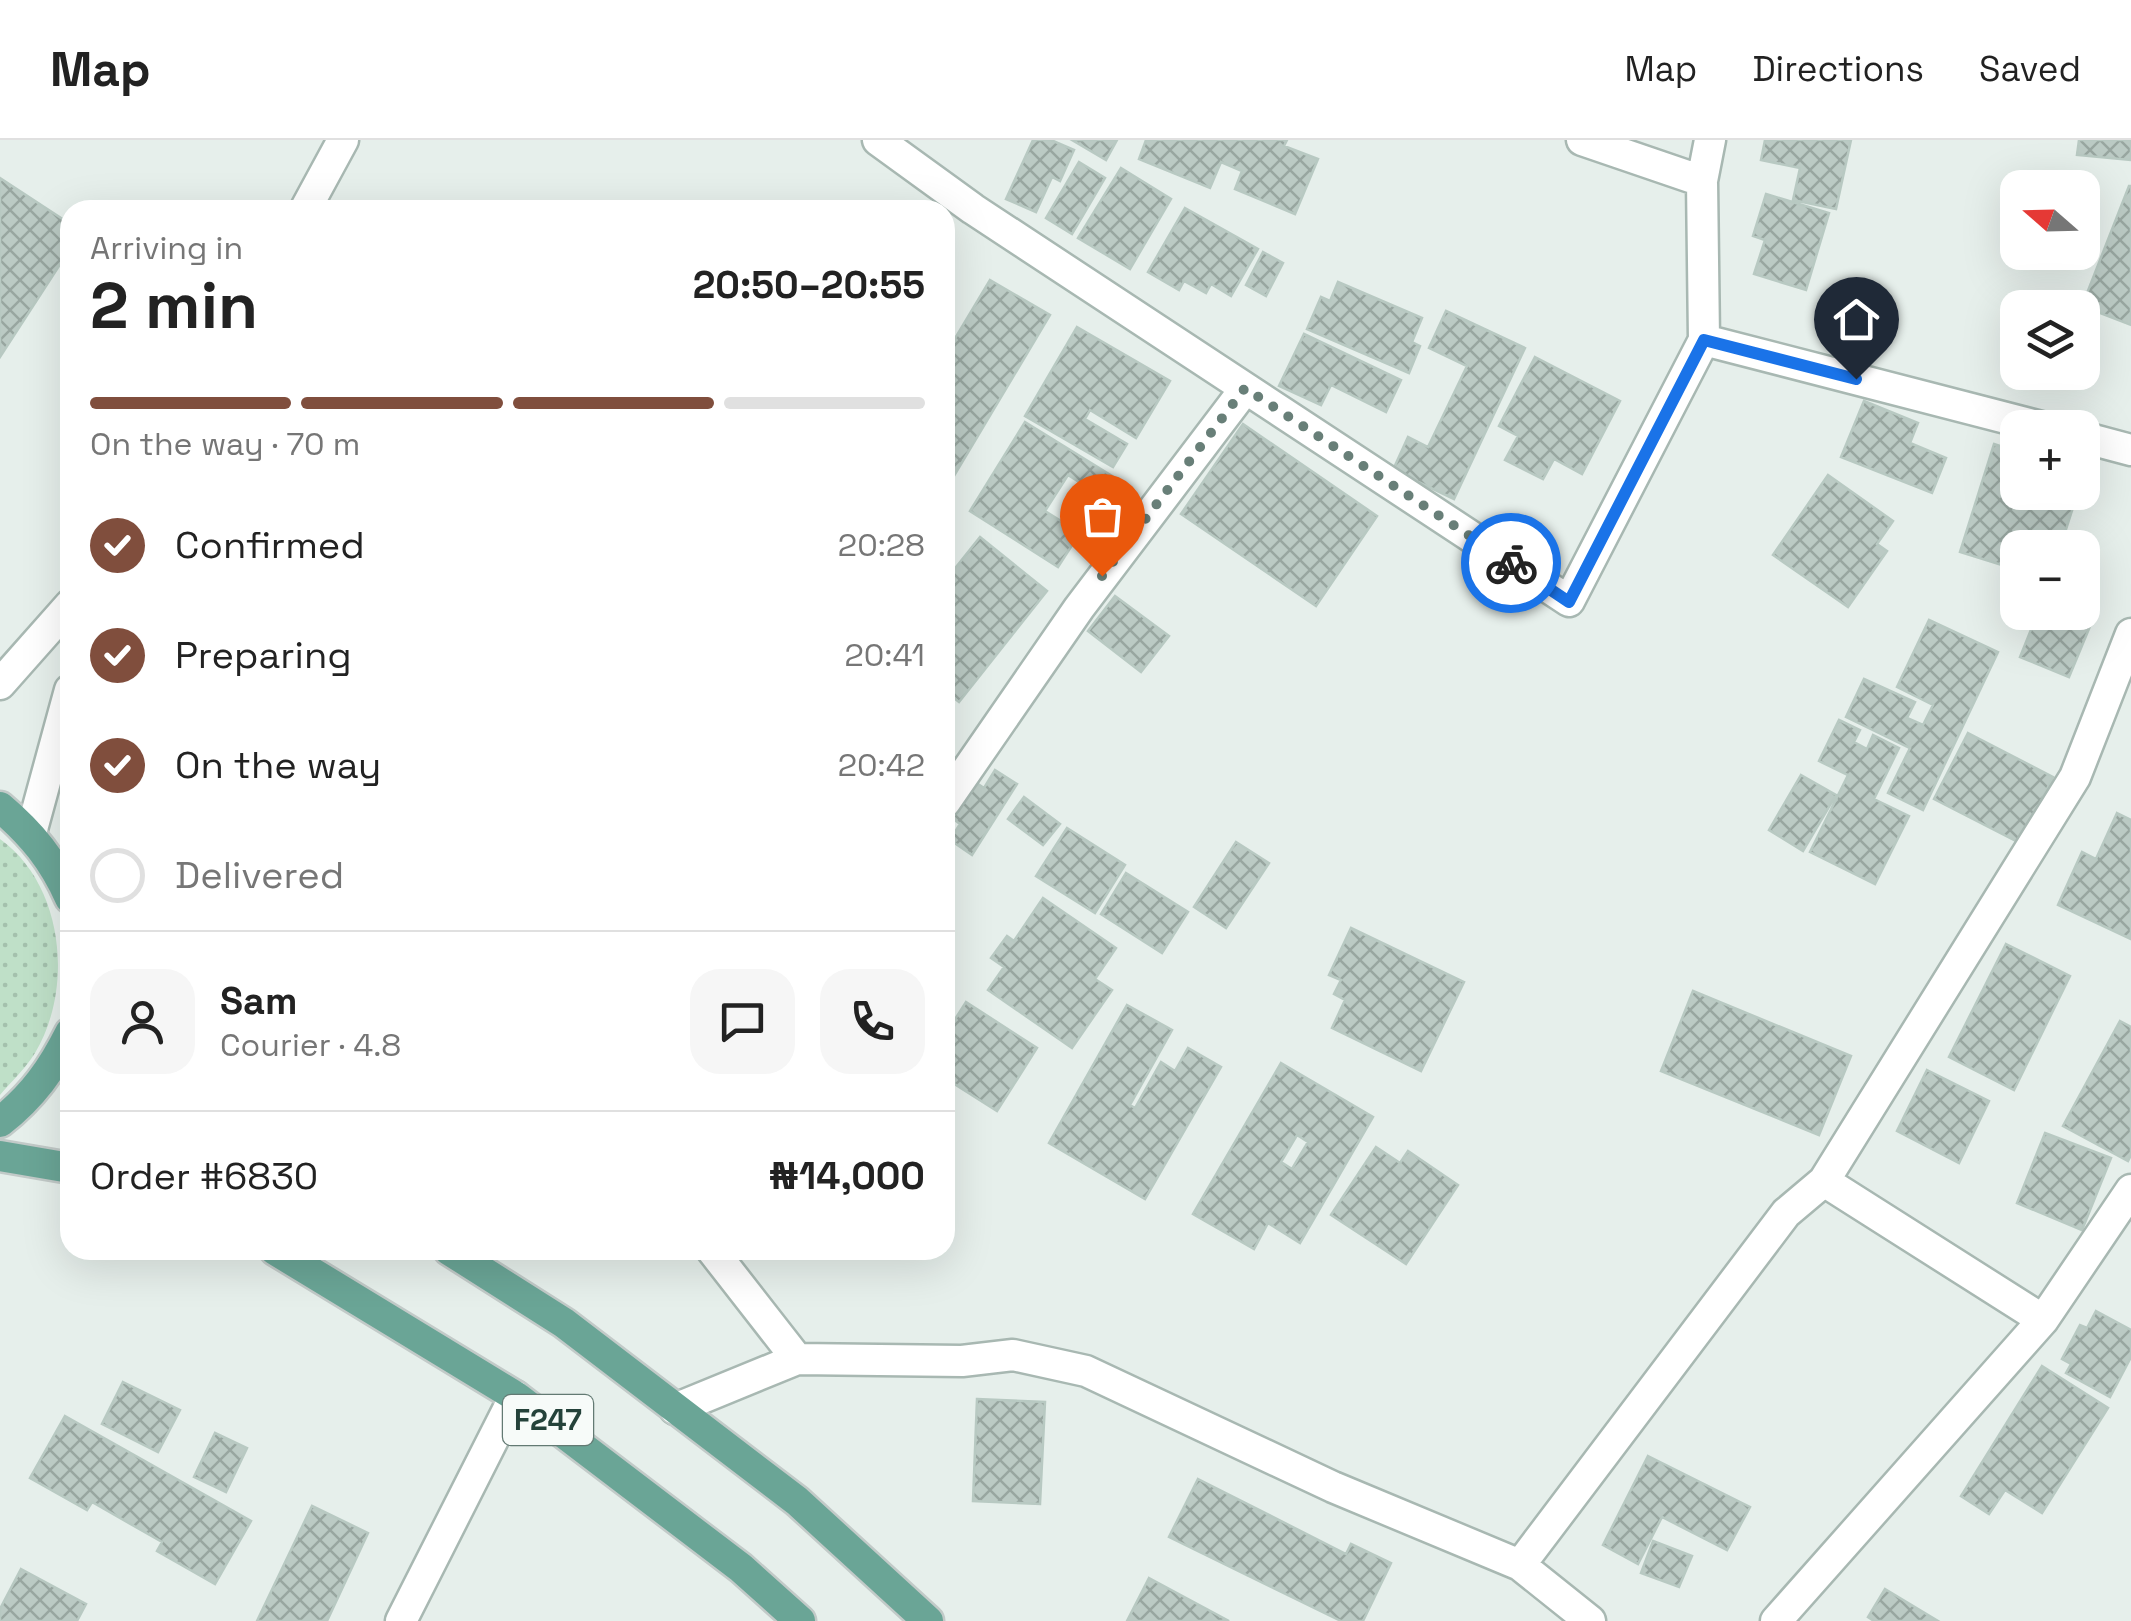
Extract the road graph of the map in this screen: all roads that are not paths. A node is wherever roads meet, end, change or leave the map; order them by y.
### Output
1 (343, 140) edge
2 (878, 140) edge
3 (1582, 140) edge
4 (1710, 140) edge
5 (1702, 181) junction
6 (310, 200) edge
7 (1704, 340) junction
8 (1245, 388) junction
9 (2000, 416) edge
10 (2100, 442) edge
11 (2131, 450) edge
12 (60, 615) edge
13 (2131, 634) edge
14 (0, 684) edge
15 (60, 726) edge
16 (955, 788) edge
17 (0, 807) edge
18 (30, 834) junction
19 (60, 876) edge
20 (60, 1053) edge
21 (0, 1122) edge
22 (0, 1156) edge
23 (60, 1166) edge
24 (1824, 1181) junction
25 (2131, 1190) edge
26 (291, 1260) edge
27 (465, 1260) edge
28 (720, 1260) edge
29 (2043, 1320) junction
30 (797, 1360) junction
31 (515, 1396) junction
32 (675, 1408) junction
33 (1520, 1565) junction
34 (401, 1621) edge
35 (800, 1621) edge
36 (928, 1621) edge
37 (1590, 1621) edge
38 (1776, 1621) edge

1 - 6 street
2 - 8 street
3 - 5 street
4 - 5 street
5 - 7 street
7 - 8 street
7 - 9 street
8 - 16 street
10 - 11 street
12 - 14 street
13 - 24 street
15 - 18 street
17 - 18 main road
18 - 19 main road
20 - 21 main road
22 - 23 main road
24 - 29 street
24 - 33 street
25 - 29 street
26 - 31 main road, F247
27 - 32 main road, F247
28 - 30 street
29 - 38 street
30 - 32 street
30 - 33 street
31 - 34 street
31 - 35 main road, F247
32 - 36 main road, F247
33 - 37 street

